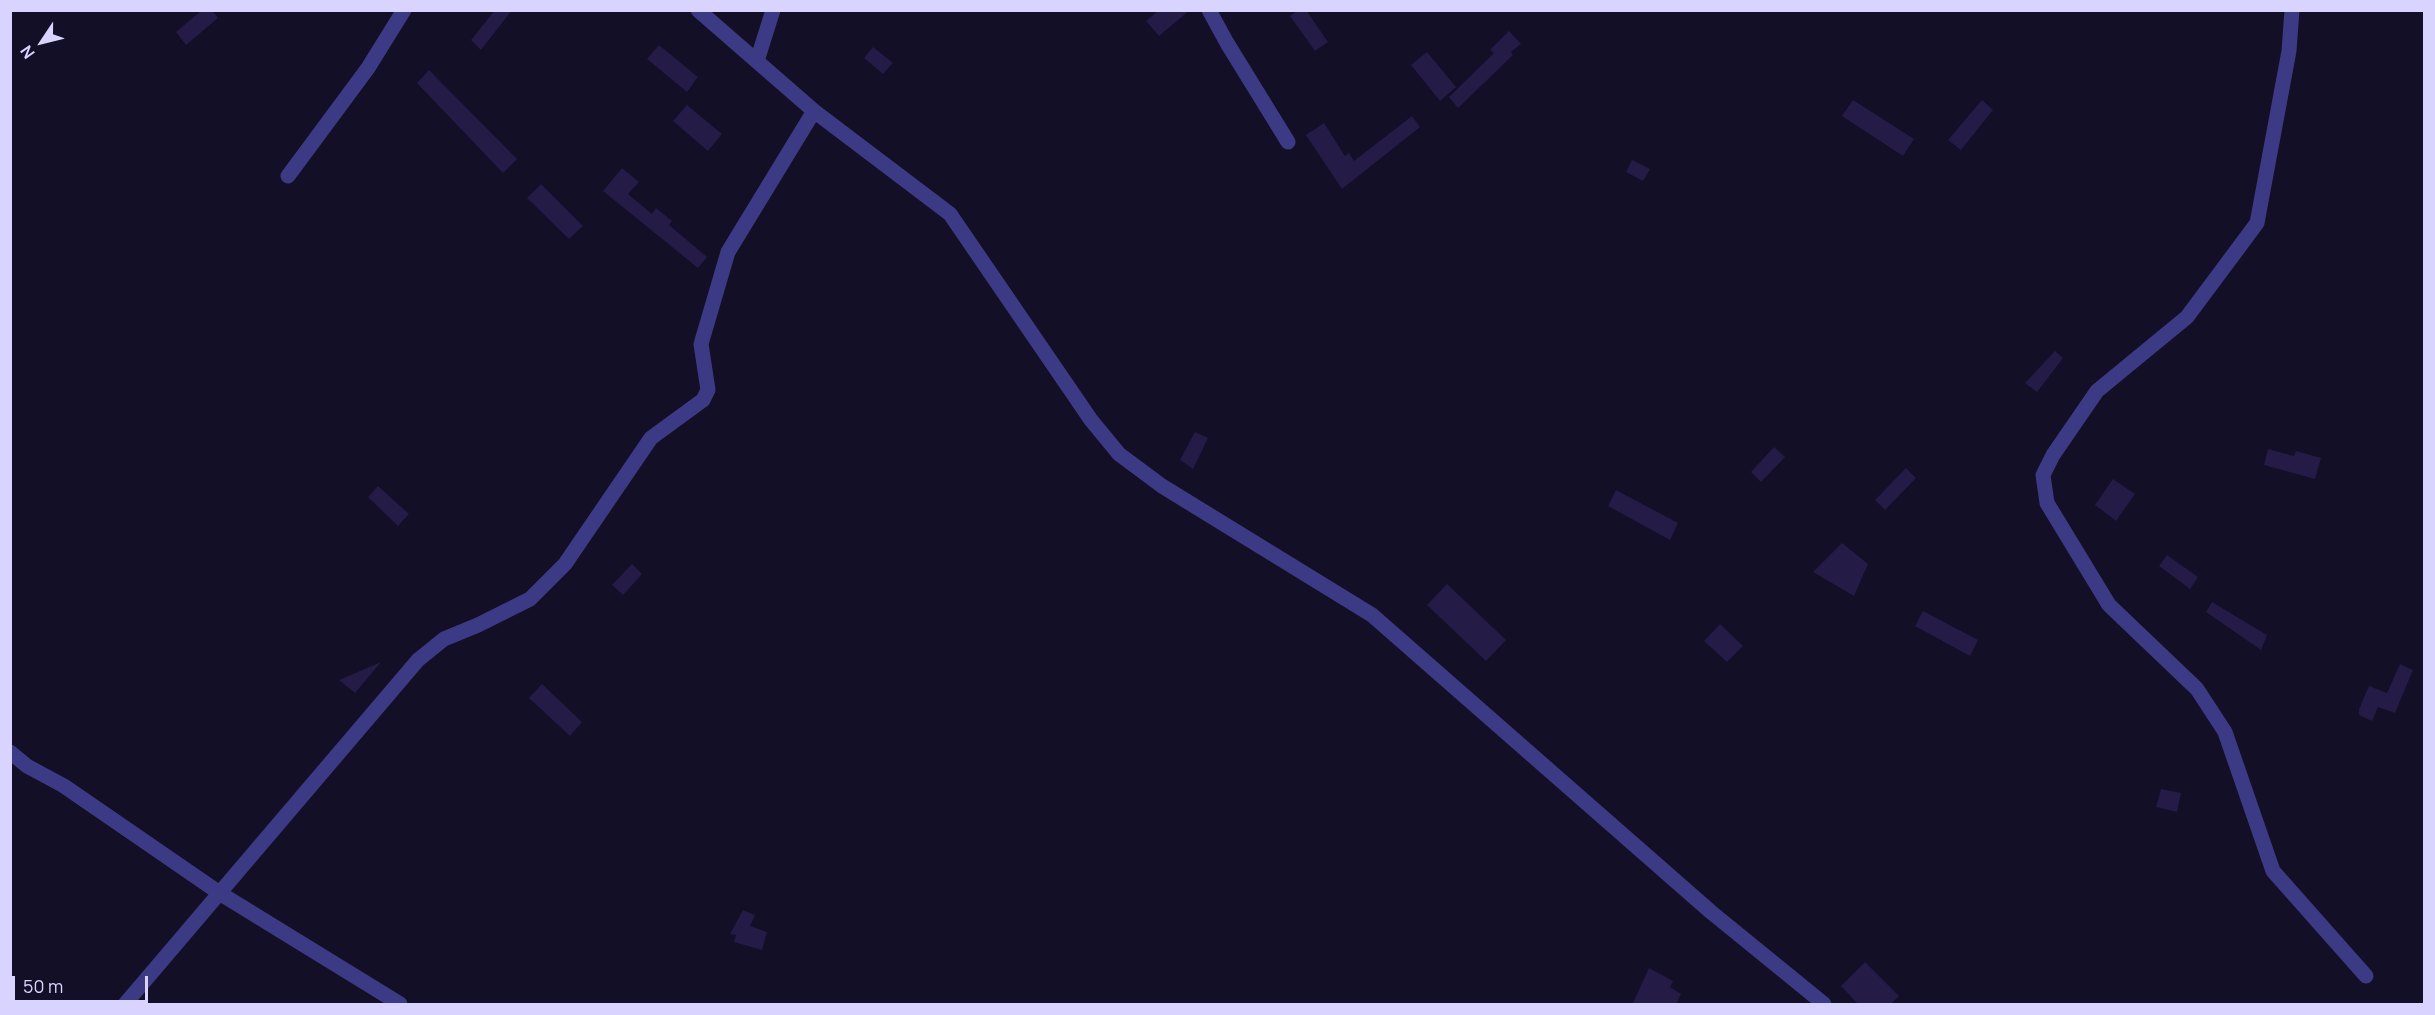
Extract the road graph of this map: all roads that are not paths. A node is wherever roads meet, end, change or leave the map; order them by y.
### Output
1 (404, 10) edge
2 (698, 10) edge
3 (773, 10) edge
4 (1209, 10) edge
5 (2292, 10) edge
6 (757, 61) junction
7 (814, 111) junction
8 (1288, 142) dead end
9 (288, 176) dead end
10 (10, 752) edge
11 (220, 894) junction
12 (2366, 976) dead end
13 (125, 1005) edge
14 (400, 1005) edge
15 (1824, 1005) edge

1 - 9 street
2 - 6 street
3 - 6 street
4 - 8 street
5 - 12 street
6 - 7 street
7 - 11 street
7 - 15 street
10 - 11 street
11 - 13 street
11 - 14 street

